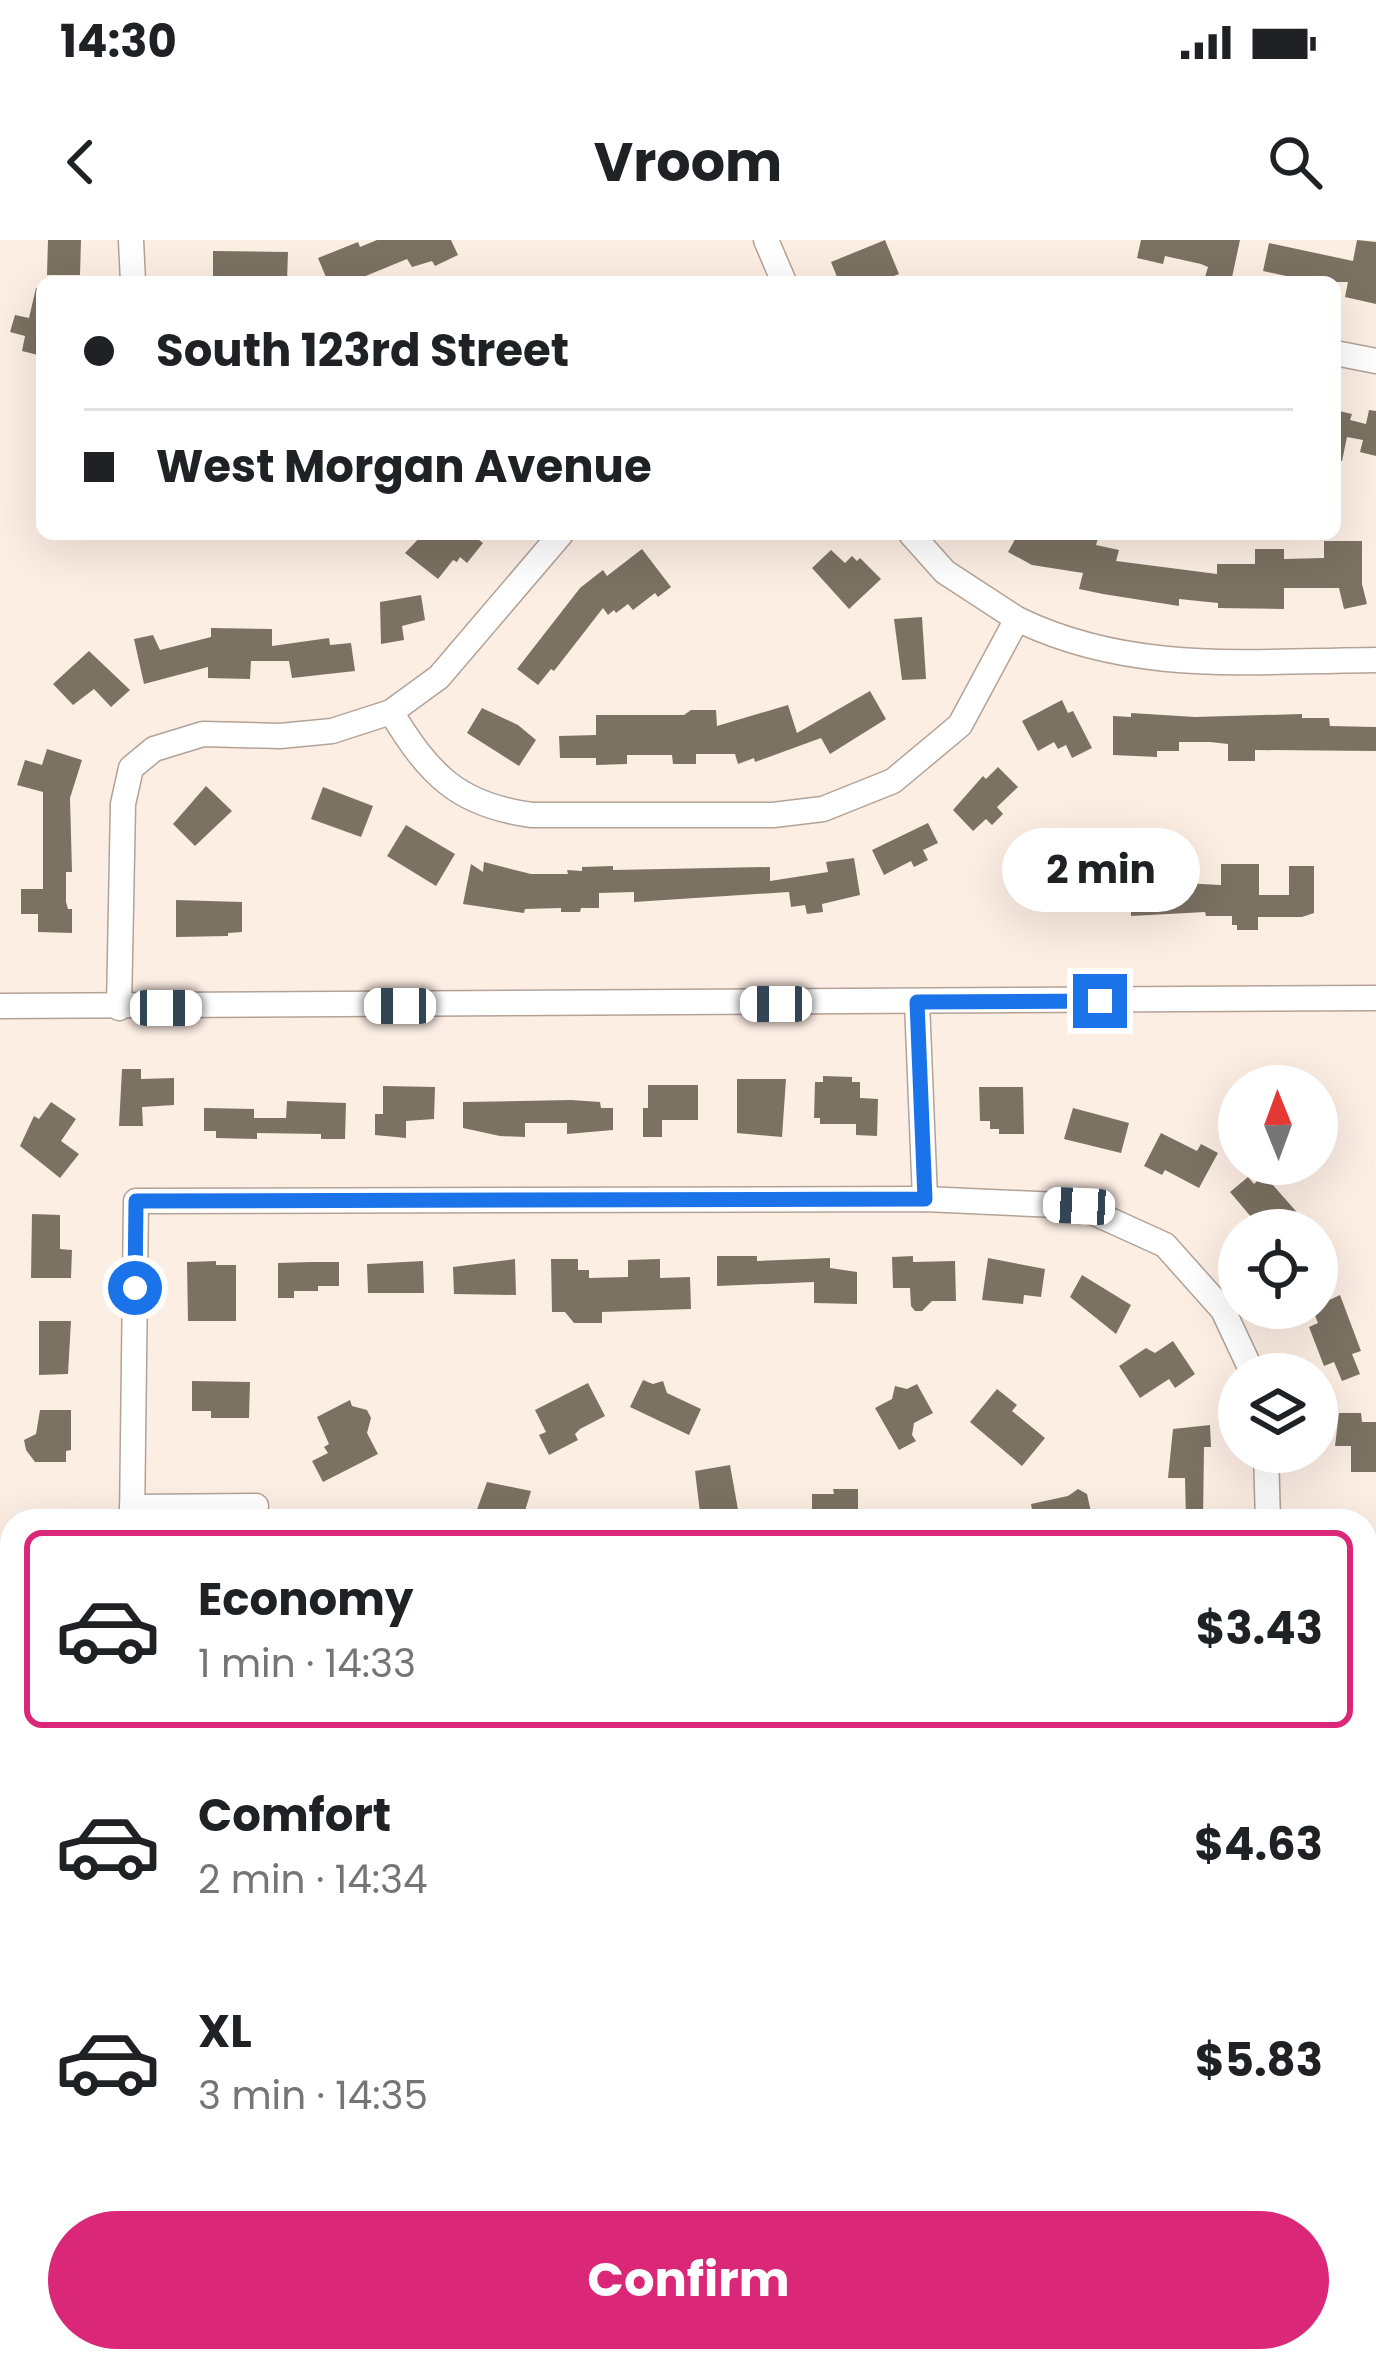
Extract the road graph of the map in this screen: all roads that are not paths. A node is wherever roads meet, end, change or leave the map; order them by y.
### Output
1 (130, 240) edge
2 (766, 240) edge
3 (133, 276) edge
4 (781, 276) edge
5 (1341, 354) edge
6 (1376, 361) edge
7 (556, 540) edge
8 (916, 540) edge
9 (1017, 619) junction
10 (1376, 660) edge
11 (391, 712) junction
12 (1376, 998) edge
13 (917, 1002) junction
14 (0, 1006) edge
15 (118, 1008) junction
16 (925, 1199) junction
17 (1243, 1353) edge
18 (1267, 1473) edge
19 (256, 1506) dead end
20 (132, 1509) edge
21 (210, 1509) edge
22 (1268, 1509) edge

1 - 3 street
2 - 4 street
5 - 6 street
7 - 11 street
8 - 9 street
9 - 10 street
9 - 11 street
11 - 15 street
12 - 13 street
13 - 15 street
13 - 16 street
14 - 15 street
16 - 17 street
16 - 20 street
18 - 22 street
19 - 21 street

